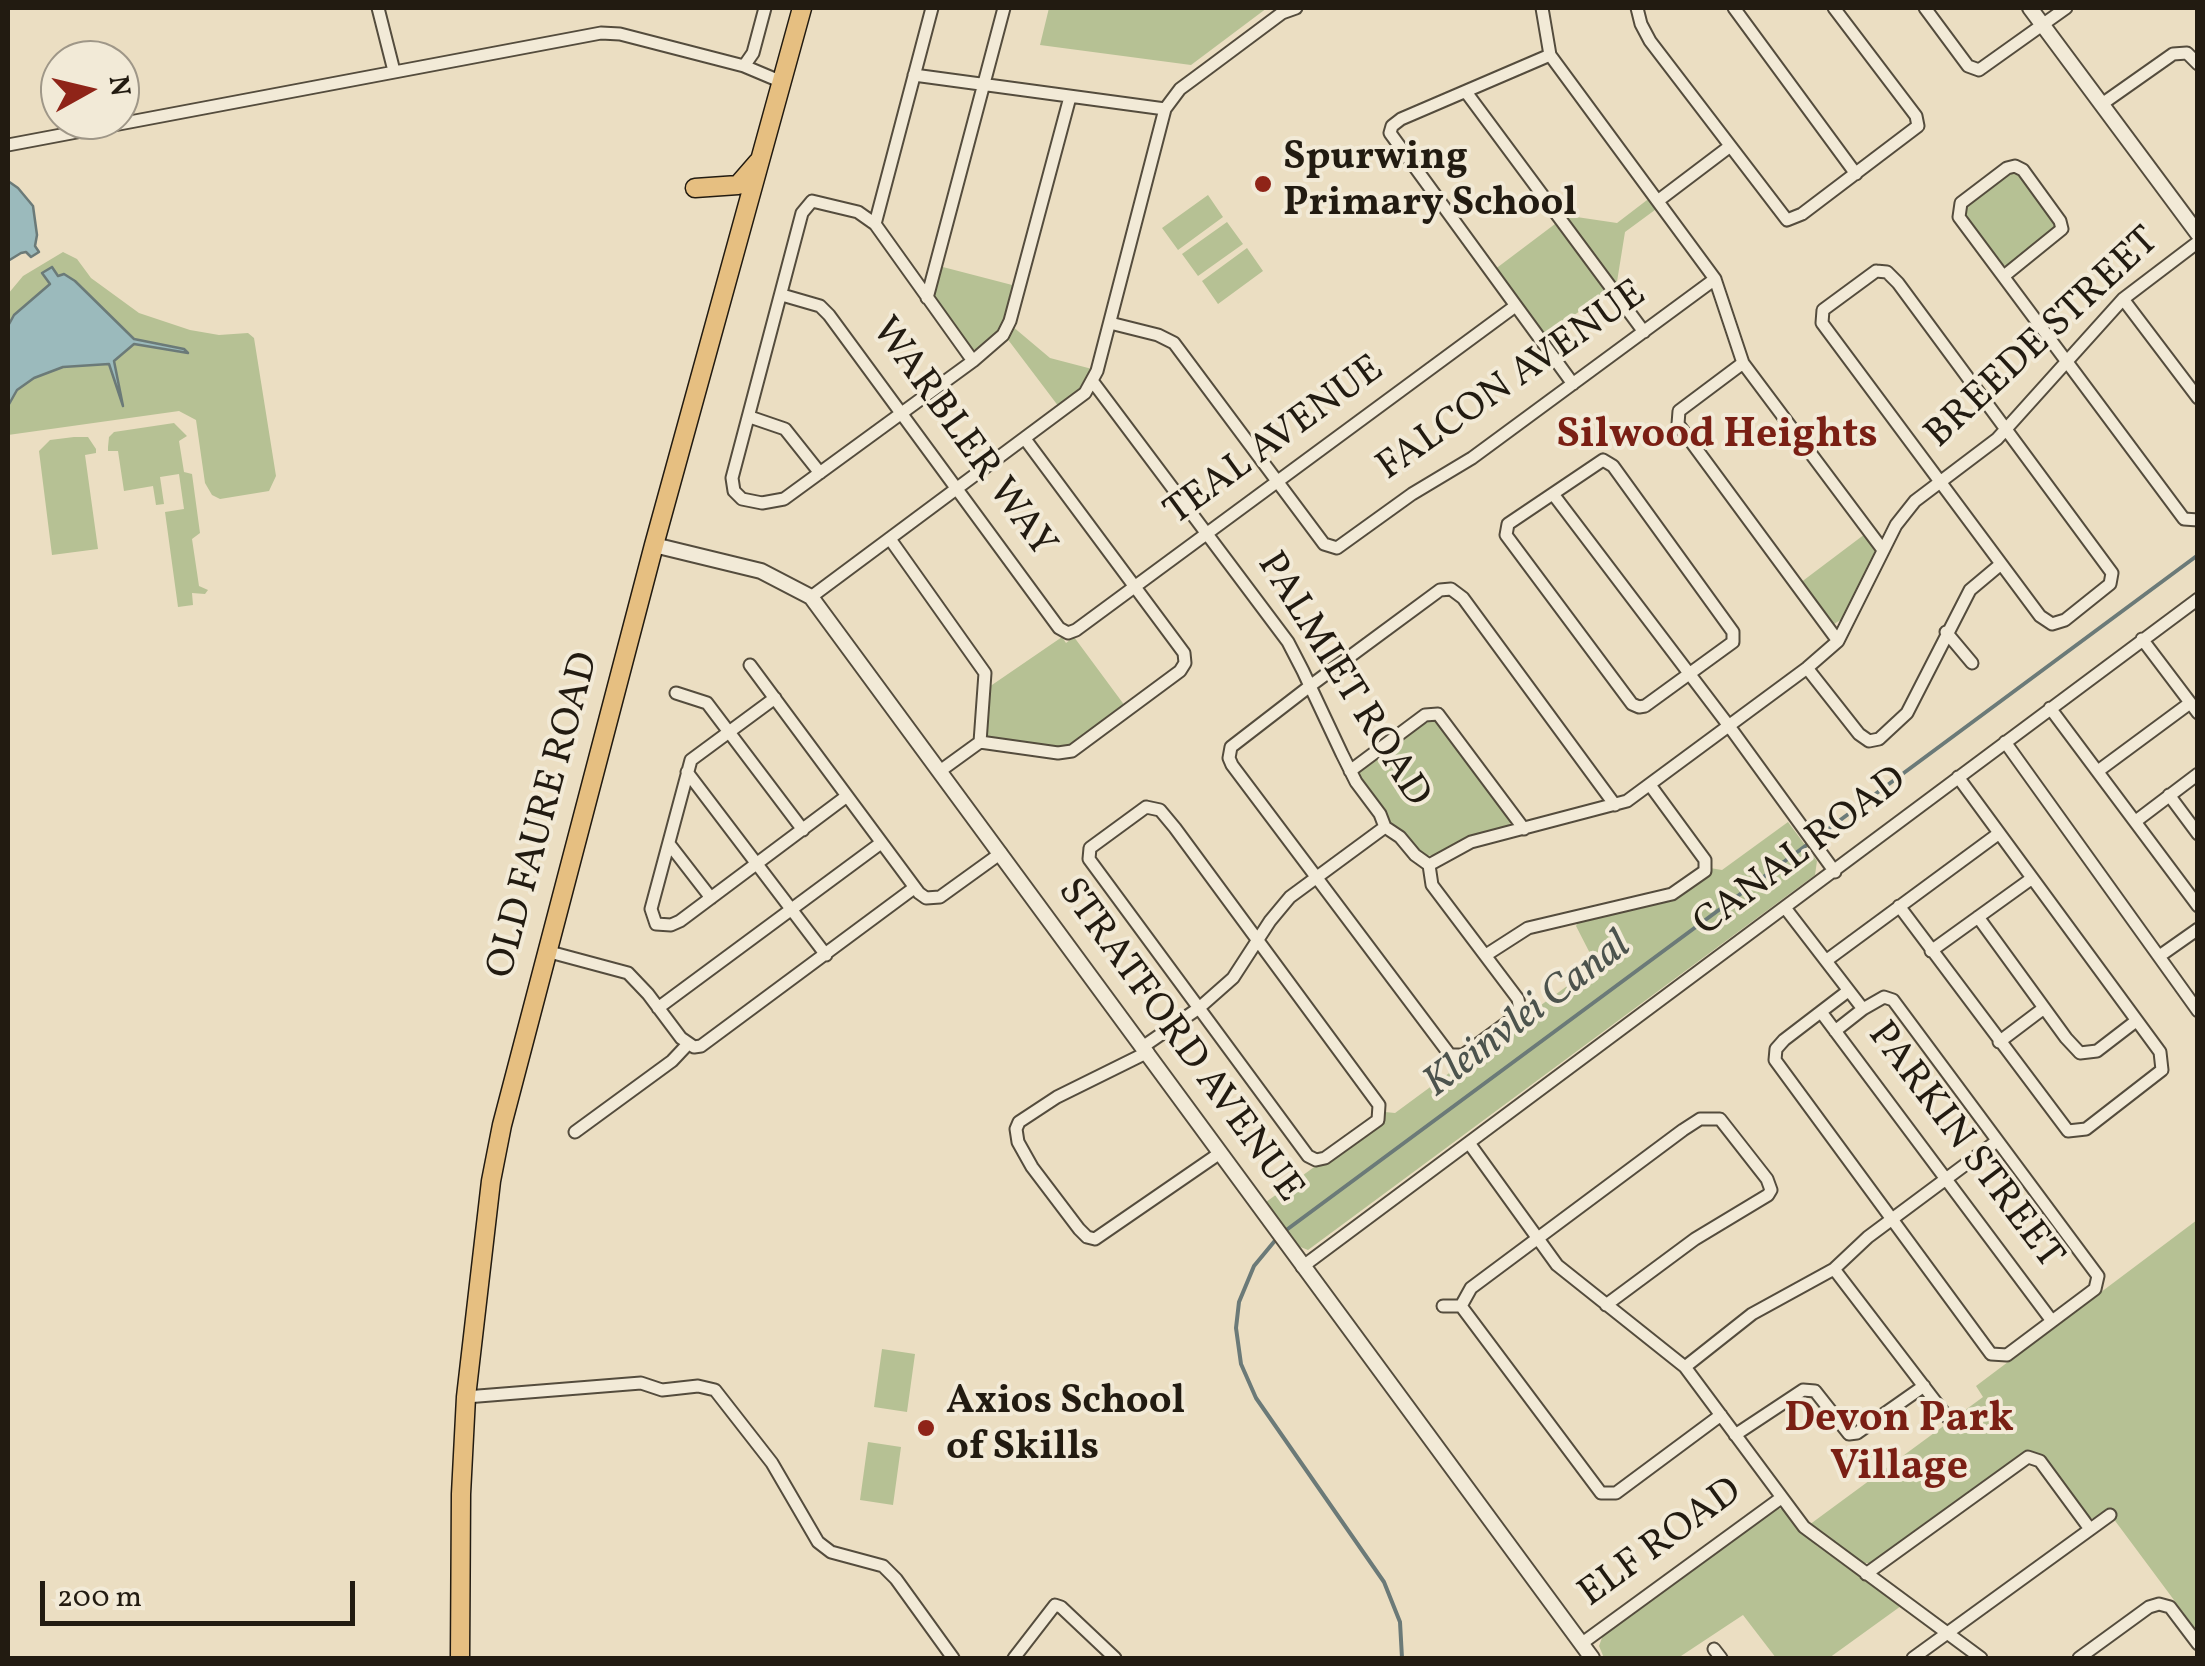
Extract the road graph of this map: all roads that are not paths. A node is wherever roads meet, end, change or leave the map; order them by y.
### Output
1 (378, 8) edge
2 (765, 8) edge
3 (802, 8) edge
4 (932, 8) edge
5 (1004, 8) edge
6 (1296, 8) edge
7 (1542, 8) edge
8 (1637, 8) edge
9 (1734, 8) edge
10 (1834, 8) edge
11 (1925, 8) edge
12 (2030, 8) edge
13 (2066, 8) edge
14 (2043, 25) junction
15 (1550, 55) junction
16 (2198, 64) edge
17 (744, 66) junction
18 (394, 71) junction
19 (914, 75) junction
20 (782, 82) junction
21 (984, 85) junction
22 (1466, 92) junction
23 (1070, 97) junction
24 (2102, 104) junction
25 (1165, 108) junction
26 (8, 145) edge
27 (1729, 147) junction
28 (764, 155) junction
29 (1856, 174) junction
30 (695, 188) dead end
31 (1659, 200) junction
32 (875, 224) junction
33 (2198, 234) edge
34 (2198, 242) edge
35 (2004, 276) junction
36 (1715, 280) junction
37 (782, 294) junction
38 (927, 298) junction
39 (2123, 299) junction
40 (1514, 307) junction
41 (1110, 322) junction
42 (1644, 332) junction
43 (973, 361) junction
44 (2067, 361) junction
45 (1743, 363) junction
46 (1093, 382) junction
47 (1573, 384) junction
48 (2198, 398) edge
49 (902, 413) junction
50 (750, 416) junction
51 (2008, 428) junction
52 (1025, 439) junction
53 (820, 473) junction
54 (1278, 482) junction
55 (1940, 482) junction
56 (957, 489) junction
57 (1552, 494) junction
58 (2198, 520) edge
59 (1208, 534) junction
60 (890, 539) junction
61 (654, 544) junction
62 (1883, 550) junction
63 (2001, 564) junction
64 (1136, 587) junction
65 (811, 597) junction
66 (2198, 599) edge
67 (1076, 630) joint
68 (1946, 632) junction
69 (2142, 639) junction
70 (1838, 640) junction
71 (1972, 663) dead end
72 (750, 665) dead end
73 (1808, 668) junction
74 (1690, 674) junction
75 (1310, 686) junction
76 (676, 693) dead end
77 (775, 698) junction
78 (2050, 708) junction
79 (2194, 708) edge
80 (1729, 726) junction
81 (730, 730) junction
82 (980, 742) junction
83 (2005, 742) junction
84 (1350, 770) junction
85 (2098, 770) junction
86 (940, 771) junction
87 (687, 772) junction
88 (2198, 774) edge
89 (1958, 777) junction
90 (1650, 785) junction
91 (2169, 795) junction
92 (847, 796) junction
93 (1615, 806) junction
94 (2136, 821) junction
95 (1385, 827) junction
96 (1524, 829) junction
97 (803, 830) junction
98 (1998, 834) junction
99 (2198, 834) edge
100 (881, 843) junction
101 (670, 845) junction
102 (1001, 853) junction
103 (758, 864) junction
104 (1429, 864) junction
105 (1832, 868) junction
106 (1317, 876) junction
107 (2030, 880) junction
108 (914, 888) junction
109 (711, 898) junction
110 (1899, 906) junction
111 (2198, 906) edge
112 (791, 908) junction
113 (1786, 908) junction
114 (1978, 917) junction
115 (2198, 929) edge
116 (1258, 942) junction
117 (546, 951) junction
118 (1932, 951) junction
119 (826, 954) junction
120 (1486, 955) junction
121 (2160, 955) junction
122 (1827, 960) junction
123 (1848, 991) junction
124 (658, 1008) junction
125 (1198, 1008) junction
126 (2044, 1008) junction
127 (1862, 1009) junction
128 (2198, 1011) edge
129 (1821, 1012) junction
130 (2136, 1021) junction
131 (1835, 1031) junction
132 (1999, 1042) junction
133 (688, 1044) junction
134 (1146, 1049) junction
135 (576, 1132) dead end
136 (1997, 1141) junction
137 (1469, 1143) junction
138 (1220, 1153) junction
139 (1946, 1179) junction
140 (1892, 1218) junction
141 (1537, 1239) junction
142 (1302, 1267) junction
143 (1834, 1269) junction
144 (1606, 1305) junction
145 (1443, 1306) dead end
146 (1460, 1306) junction
147 (2052, 1321) junction
148 (1685, 1367) junction
149 (1924, 1386) junction
150 (466, 1396) junction
151 (1721, 1415) junction
152 (1948, 1418) dead end
153 (1735, 1435) junction
154 (1781, 1498) junction
155 (2110, 1515) dead end
156 (2090, 1528) junction
157 (1866, 1574) junction
158 (1946, 1634) junction
159 (1581, 1644) junction
160 (2198, 1644) edge
161 (460, 1658) edge
162 (953, 1658) edge
163 (1014, 1658) edge
164 (1115, 1658) edge
165 (1592, 1658) edge
166 (1913, 1658) edge
167 (1980, 1658) edge
168 (2079, 1658) edge

1 - 18 street
2 - 17 street
3 - 20 main road, OLD FAURE ROAD
4 - 19 street
5 - 21 street
6 - 25 street
7 - 15 street
8 - 27 street
9 - 29 street
10 - 29 street
11 - 14 street
12 - 14 street
13 - 14 street
14 - 24 street
15 - 22 street
15 - 31 street
16 - 24 street
17 - 18 street
17 - 20 street
18 - 26 street
19 - 21 street
19 - 32 street
20 - 28 main road, OLD FAURE ROAD
21 - 23 street
21 - 38 street
22 - 40 street
22 - 42 street
23 - 25 street
23 - 43 street
24 - 33 street
25 - 41 street
27 - 29 street
27 - 31 street
28 - 30 main road
28 - 61 main road, OLD FAURE ROAD
31 - 36 street
32 - 37 street
32 - 38 street
34 - 39 street, BREEDE STREET
35 - 35 street
35 - 44 street
36 - 42 street, FALCON AVENUE
36 - 45 street
37 - 49 street, WARBLER WAY
37 - 50 street
38 - 43 street
39 - 44 street, BREEDE STREET
39 - 48 street
40 - 47 street
40 - 54 street, TEAL AVENUE
41 - 46 street
41 - 54 street
42 - 47 street, FALCON AVENUE
43 - 49 street
44 - 51 street, BREEDE STREET
44 - 58 street
45 - 62 street
45 - 70 street
46 - 52 street
46 - 59 street, PALMIET ROAD
47 - 54 street, FALCON AVENUE
49 - 53 street
49 - 56 street, WARBLER WAY
50 - 53 street
50 - 53 street
51 - 55 street, BREEDE STREET
51 - 55 street
51 - 63 street
52 - 56 street
52 - 64 street
54 - 59 street, TEAL AVENUE
55 - 62 street, BREEDE STREET
55 - 63 street
56 - 60 street
56 - 67 street, WARBLER WAY
57 - 74 street
57 - 74 street
57 - 74 street
59 - 64 street, TEAL AVENUE
59 - 75 street, PALMIET ROAD
60 - 65 street
60 - 82 street
61 - 65 street, STRATFORD AVENUE
61 - 117 main road, OLD FAURE ROAD
62 - 70 street, BREEDE STREET
63 - 68 street
64 - 67 street, TEAL AVENUE
64 - 82 street
65 - 86 street, STRATFORD AVENUE
66 - 69 street, CANAL ROAD
68 - 71 street
68 - 73 street
69 - 78 street, CANAL ROAD
69 - 79 street
70 - 73 street, BREEDE STREET
72 - 77 street
73 - 80 street, BREEDE STREET
74 - 80 street
75 - 84 street, PALMIET ROAD
75 - 93 street
75 - 106 street
76 - 81 street
77 - 81 street
77 - 92 street
78 - 83 street, CANAL ROAD
78 - 85 street
79 - 85 street
80 - 90 street, BREEDE STREET
80 - 105 street
81 - 87 street
81 - 97 street
82 - 86 street
83 - 89 street, CANAL ROAD
83 - 121 street
84 - 95 street, PALMIET ROAD
84 - 96 street
85 - 94 street
86 - 102 street, STRATFORD AVENUE
87 - 101 street
87 - 103 street
88 - 91 street
89 - 98 street
89 - 105 street, CANAL ROAD
90 - 93 street, BREEDE STREET
90 - 120 street
91 - 94 street
91 - 99 street
92 - 97 street
92 - 100 street
93 - 96 street, BREEDE STREET
94 - 111 street
95 - 104 street, PALMIET ROAD
95 - 106 street
96 - 104 street, BREEDE STREET
97 - 103 street
98 - 107 street
98 - 110 street
100 - 108 street
100 - 112 street
101 - 109 street
101 - 109 street
102 - 108 street
102 - 134 street, STRATFORD AVENUE
103 - 109 street
103 - 112 street
104 - 120 street, PALMIET ROAD
105 - 113 street, CANAL ROAD
106 - 116 street
106 - 120 street, PALMIET ROAD
107 - 114 street
107 - 130 street
108 - 119 street
110 - 118 street
110 - 122 street
112 - 119 street
112 - 124 street
113 - 122 street
113 - 137 street, CANAL ROAD
114 - 118 street
114 - 126 street
115 - 121 street
116 - 125 street
116 - 125 street
116 - 125 street
117 - 124 street
117 - 150 main road, OLD FAURE ROAD
118 - 132 street
119 - 133 street
121 - 128 street
122 - 123 street
123 - 127 street
123 - 129 street
124 - 133 street
125 - 134 street
126 - 130 street
126 - 132 street
127 - 131 street
127 - 136 street
129 - 131 street, PARKIN STREET
129 - 140 street
130 - 132 street
131 - 139 street, PARKIN STREET
133 - 135 street
134 - 138 street, STRATFORD AVENUE
134 - 138 street
136 - 139 street
136 - 147 street
137 - 141 street
137 - 142 street, CANAL ROAD
138 - 142 street, STRATFORD AVENUE
139 - 140 street
139 - 147 street, PARKIN STREET
140 - 143 street
140 - 147 street
141 - 144 street
141 - 144 street
141 - 146 street
142 - 159 street, STRATFORD AVENUE
143 - 148 street
143 - 149 street
144 - 148 street
145 - 146 street
146 - 151 street
148 - 151 street
149 - 152 street
149 - 153 street
150 - 161 main road, OLD FAURE ROAD
150 - 162 street
151 - 153 street
153 - 154 street
154 - 157 street
154 - 159 street, ELF ROAD
155 - 156 street
156 - 157 street
156 - 158 street
157 - 158 street
158 - 166 street
158 - 167 street
159 - 165 street, STRATFORD AVENUE
160 - 168 street
163 - 164 street

